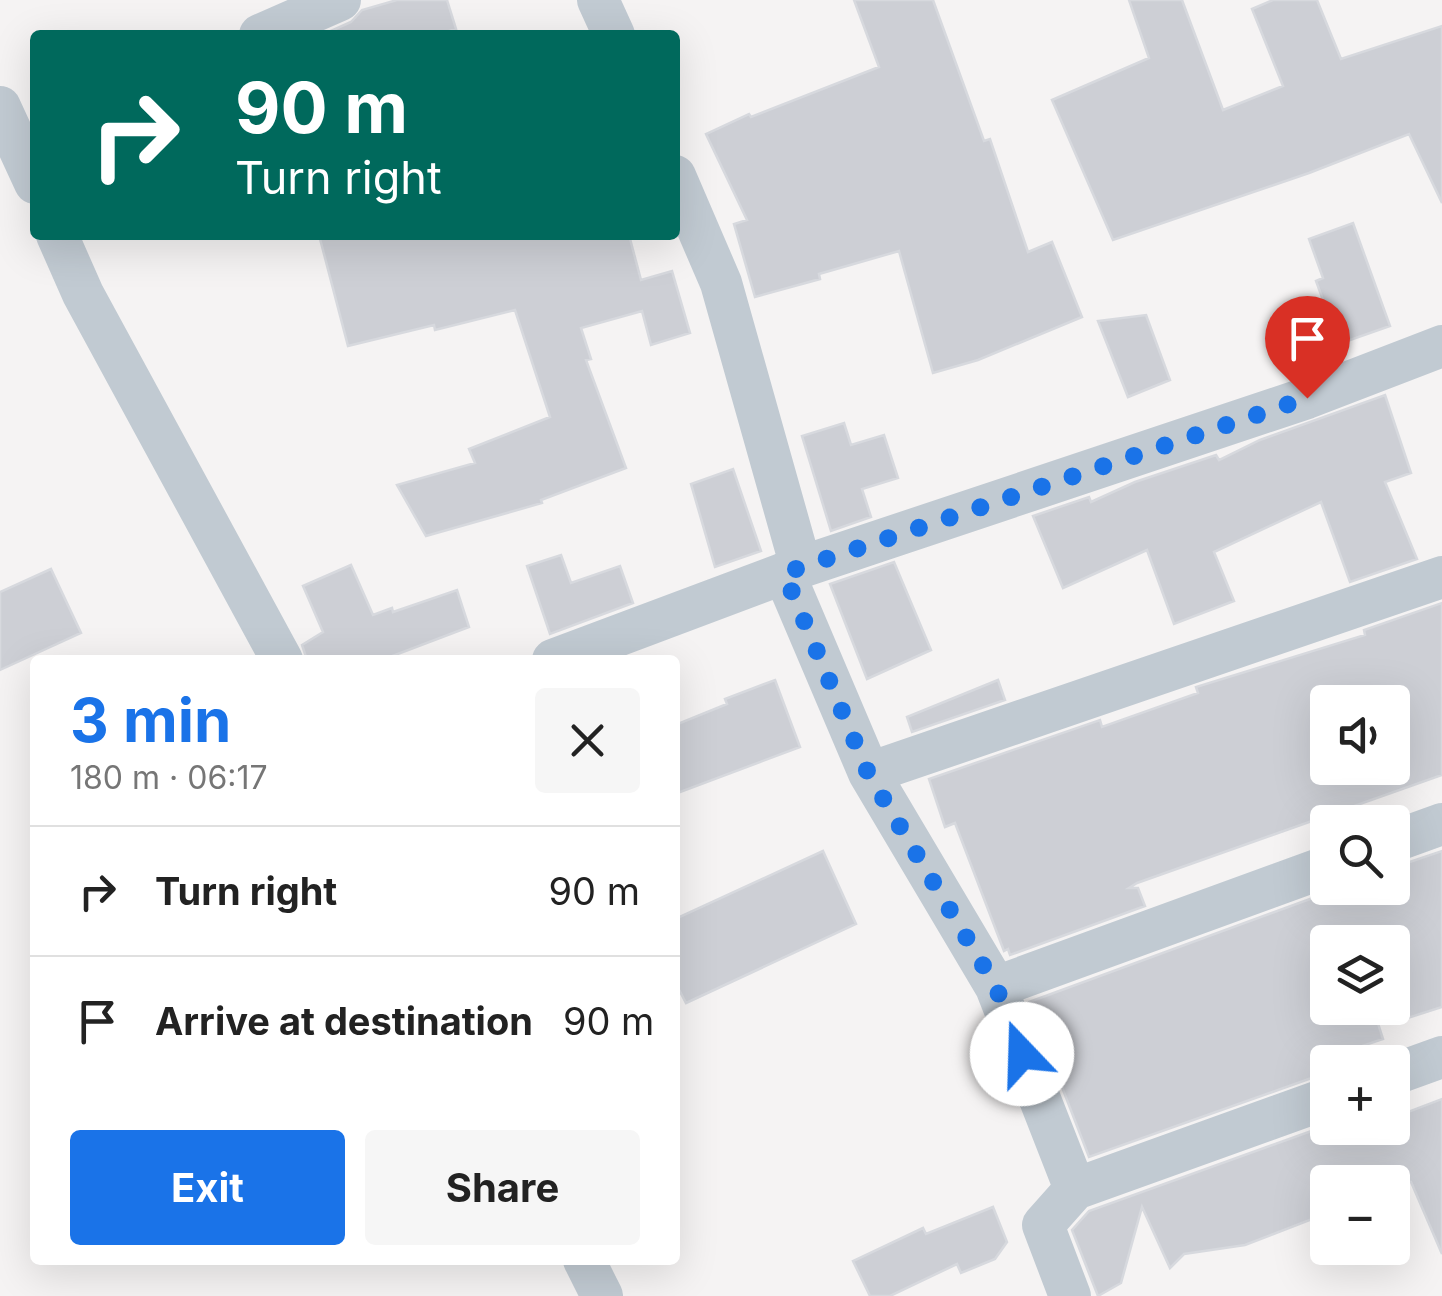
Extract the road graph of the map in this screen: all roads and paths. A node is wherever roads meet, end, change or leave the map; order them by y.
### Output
1 (340, 0) edge
2 (598, 0) edge
3 (271, 30) edge
4 (612, 30) edge
5 (13, 132) edge
6 (30, 172) edge
7 (680, 187) edge
8 (60, 240) edge
9 (1442, 346) edge
10 (793, 570) junction
11 (1442, 577) edge
12 (279, 655) edge
13 (566, 655) edge
14 (868, 773) junction
15 (1442, 824) edge
16 (1410, 836) edge
17 (1310, 873) edge
18 (996, 987) junction
19 (1442, 1057) edge
20 (1410, 1069) edge
21 (1310, 1104) edge
22 (1075, 1189) junction
23 (586, 1265) edge
24 (602, 1296) edge
25 (1070, 1296) edge

1 - 3 street
2 - 4 street
5 - 6 street
7 - 10 street
8 - 12 street
9 - 10 street
10 - 13 street
10 - 14 street
11 - 14 street
14 - 18 street
15 - 16 street
17 - 18 street
18 - 22 street
19 - 20 street
21 - 22 street
22 - 25 street
23 - 24 street

